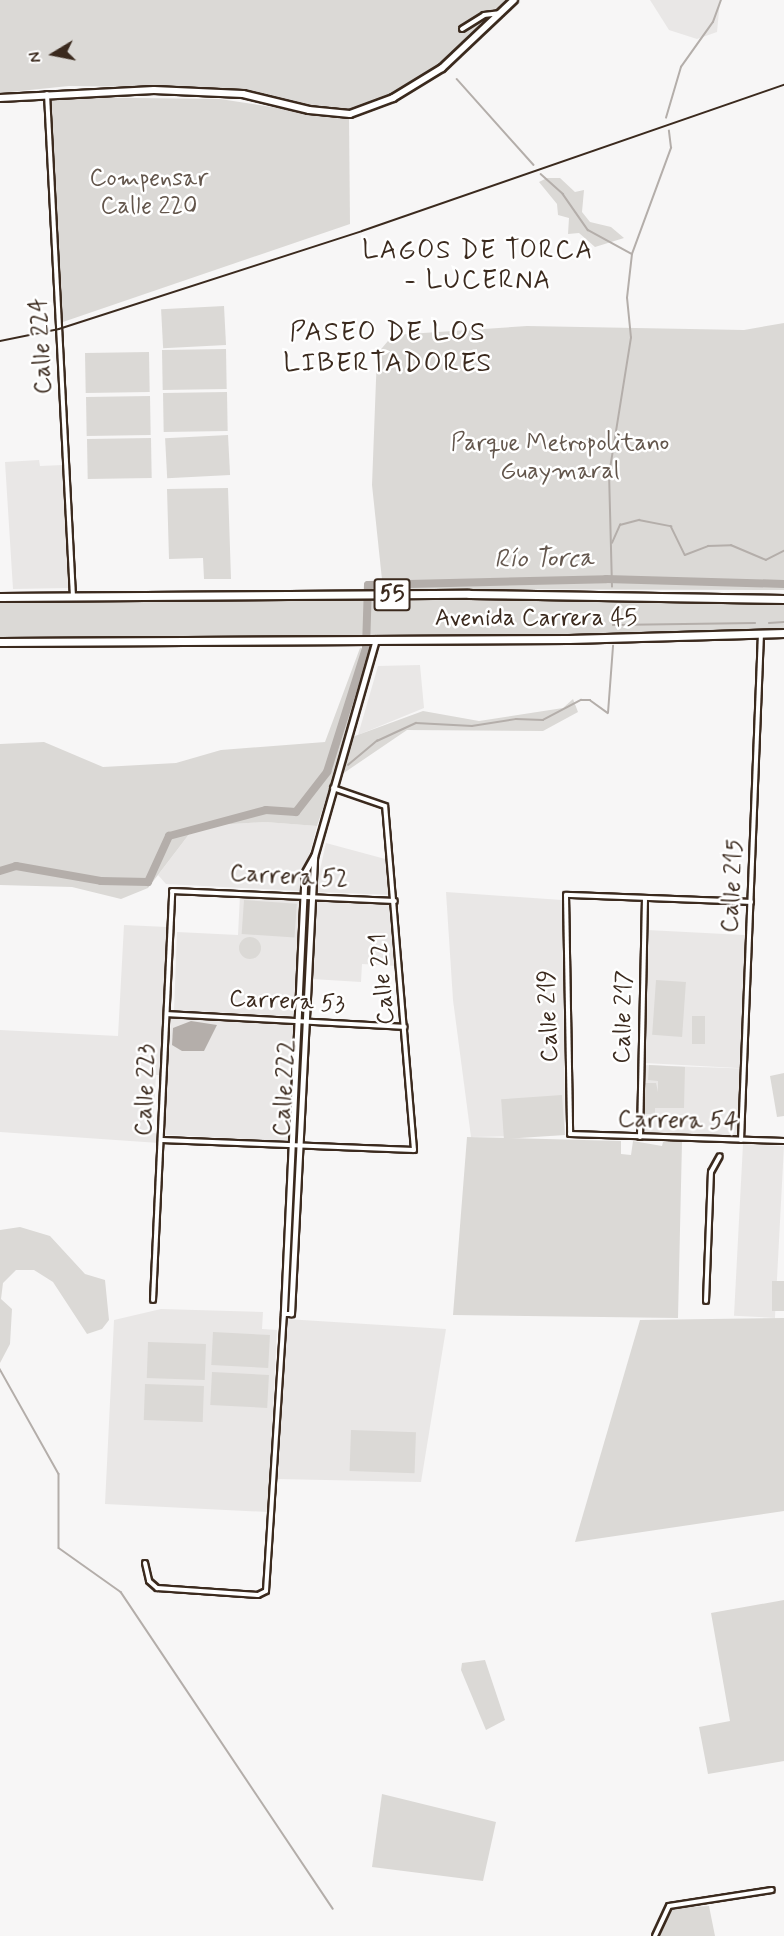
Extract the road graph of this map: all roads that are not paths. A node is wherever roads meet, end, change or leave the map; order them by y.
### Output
1 (514, 0) edge
2 (502, 13) junction
3 (462, 30) dead end
4 (47, 93) junction
5 (0, 98) edge
6 (73, 596) junction
7 (0, 597) edge
8 (784, 598) edge
9 (784, 633) edge
10 (761, 634) junction
11 (376, 640) junction
12 (0, 642) edge
13 (333, 788) junction
14 (314, 857) junction
15 (180, 888) joint
16 (303, 896) junction
17 (311, 897) junction
18 (645, 899) junction
19 (395, 901) junction
20 (751, 902) junction
21 (167, 1014) junction
22 (297, 1021) junction
23 (307, 1022) junction
24 (405, 1027) junction
25 (572, 1136) joint
26 (640, 1137) junction
27 (162, 1140) junction
28 (741, 1140) junction
29 (784, 1141) edge
30 (291, 1147) junction
31 (300, 1147) junction
32 (720, 1156) dead end
33 (153, 1299) dead end
34 (706, 1301) dead end
35 (284, 1314) junction
36 (145, 1563) dead end
37 (772, 1890) dead end
38 (655, 1936) edge

1 - 2 main road
2 - 3 street
2 - 4 main road
4 - 5 main road
4 - 6 street, Calle 224
6 - 7 highway, Avenida Carrera 45 / 55
6 - 8 highway, Avenida Carrera 45 / 55
9 - 10 highway, Avenida Carrera 45 / 55
10 - 11 highway, Avenida Carrera 45 / 55
10 - 20 street, Calle 215
11 - 12 highway, Avenida Carrera 45 / 55
11 - 13 street, Calle 222
13 - 14 street, Calle 222
13 - 19 street, Calle 221
14 - 16 street, Calle 222
14 - 17 street, Calle 222
15 - 16 street, Carrera 52
15 - 21 street, Calle 223
16 - 17 street, Carrera 52
16 - 22 street, Calle 222
17 - 19 street, Carrera 52
17 - 23 street, Calle 222
18 - 20 street
18 - 25 street, Calle 219
18 - 26 street, Calle 217
19 - 24 street, Calle 221
20 - 28 street, Calle 215
21 - 22 street, Carrera 53
21 - 27 street, Calle 223
22 - 23 street, Carrera 53
22 - 30 street, Calle 222
23 - 24 street, Carrera 53
23 - 31 street, Calle 222
24 - 31 street, Calle 221
25 - 26 street, Carrera 54
26 - 28 street, Carrera 54
27 - 30 street
27 - 33 street, Calle 223
28 - 29 street, Carrera 54
30 - 31 street
30 - 35 street, Calle 222
31 - 35 street, Calle 222
32 - 34 street
35 - 36 street, Calle 222
37 - 38 street

